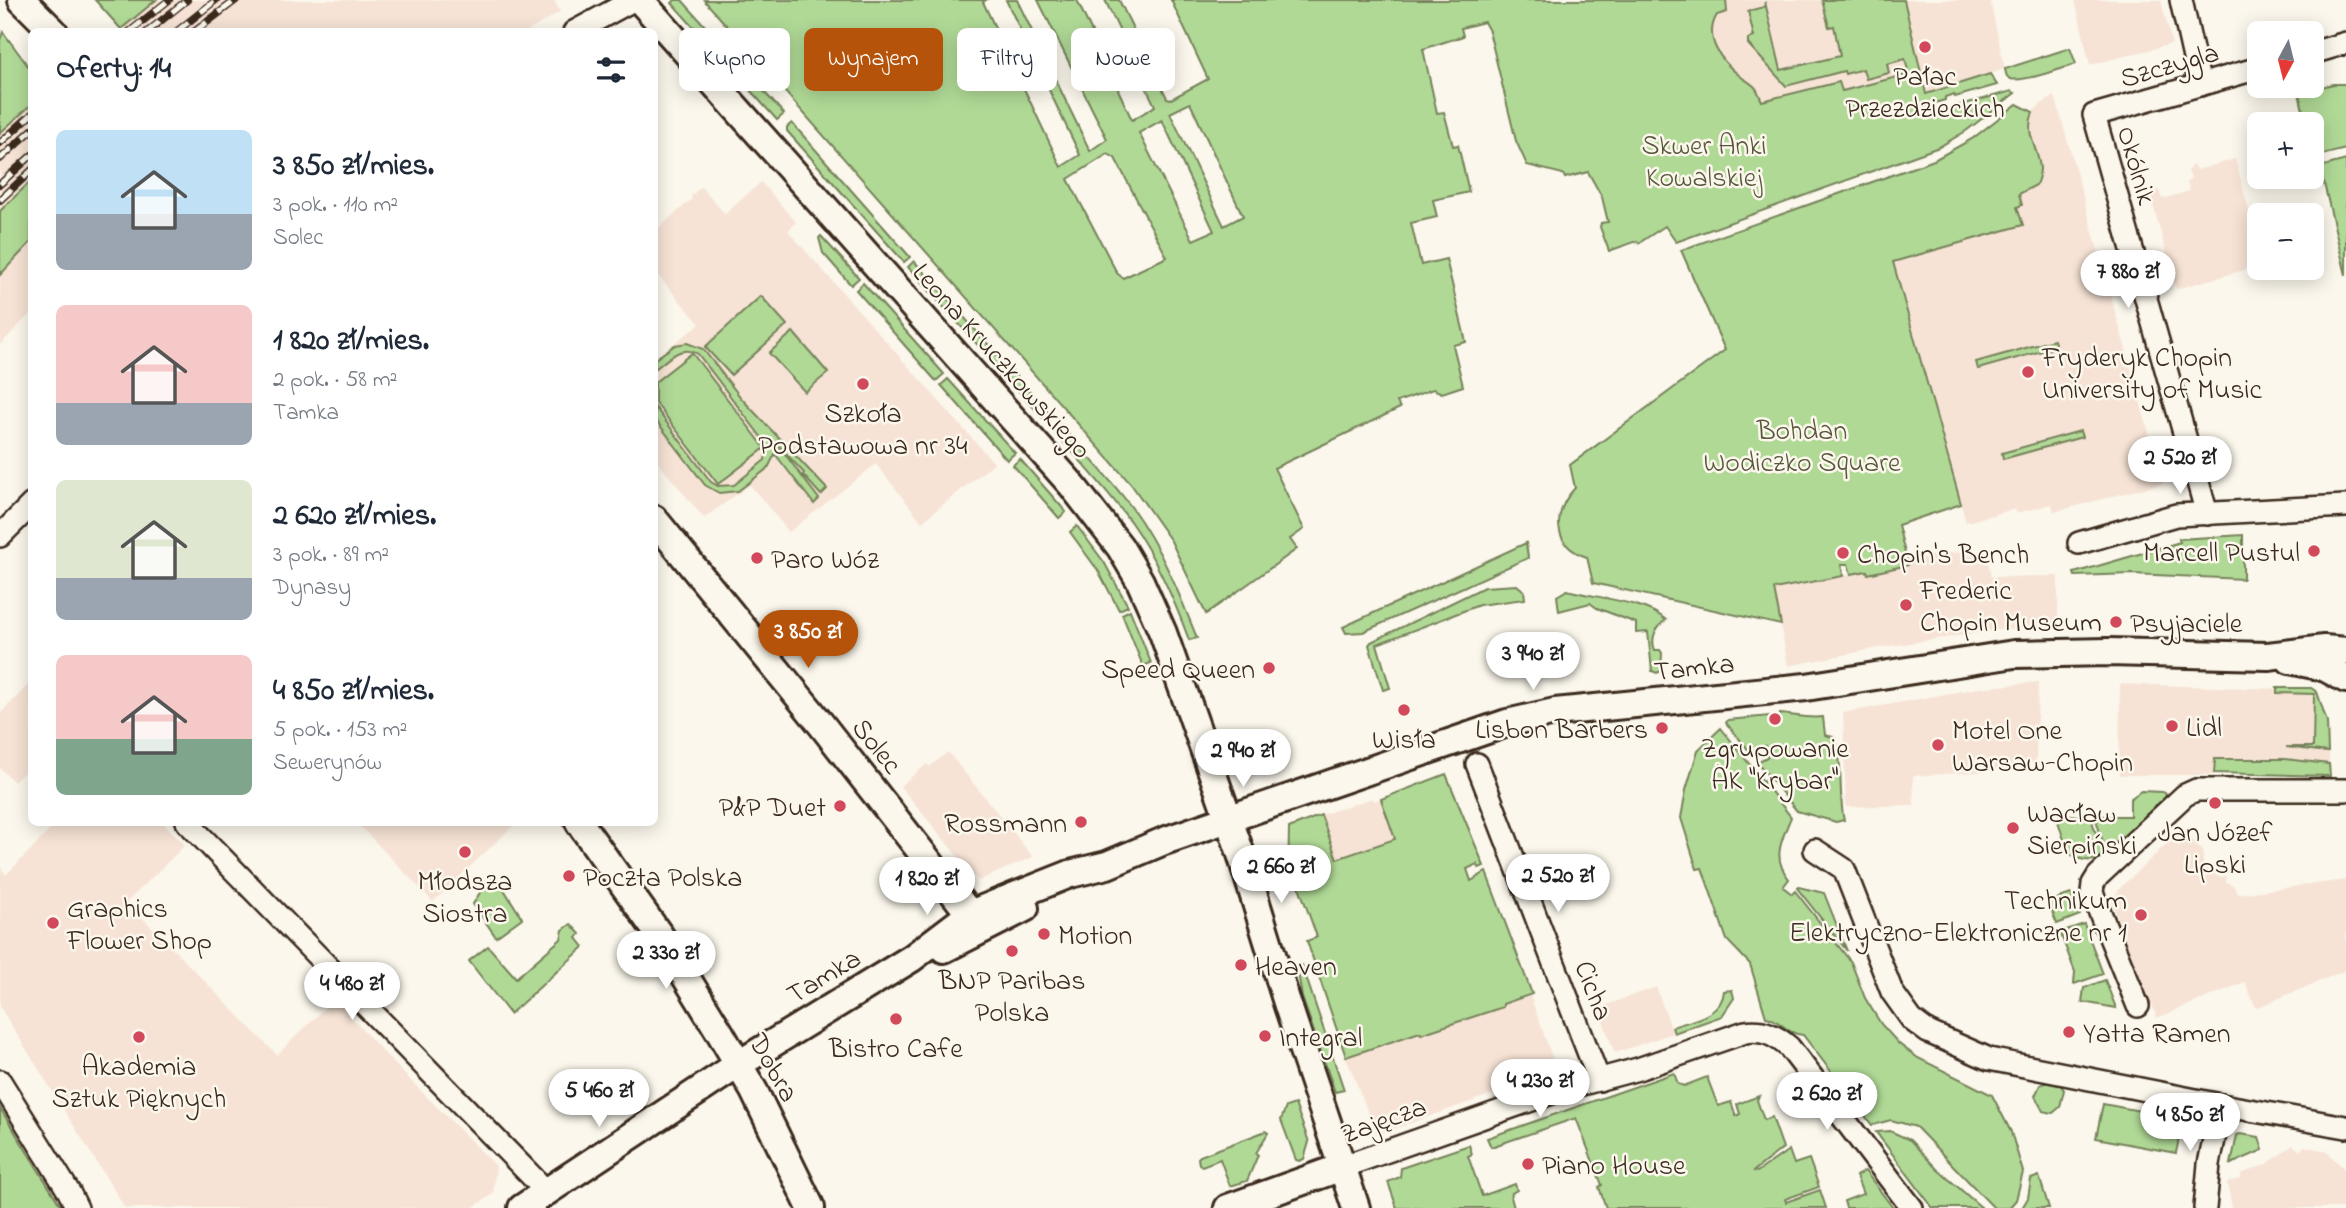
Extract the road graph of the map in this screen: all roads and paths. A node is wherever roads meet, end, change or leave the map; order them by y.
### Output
1 (22, 0) edge
2 (633, 0) edge
3 (640, 0) edge
4 (2181, 0) edge
5 (50, 28) edge
6 (581, 28) edge
7 (2346, 43) edge
8 (2324, 49) edge
9 (2247, 71) edge
10 (2200, 85) junction
11 (2094, 115) joint
12 (2346, 506) edge
13 (28, 508) edge
14 (2207, 514) junction
15 (658, 524) edge
16 (0, 536) edge
17 (2079, 543) dead end
18 (2346, 651) edge
19 (2268, 656) junction
20 (2346, 678) edge
21 (1477, 764) dead end
22 (2346, 790) edge
23 (1229, 819) junction
24 (191, 826) edge
25 (582, 826) edge
26 (1815, 850) dead end
27 (1107, 865) junction
28 (970, 914) junction
29 (912, 958) junction
30 (2138, 1006) dead end
31 (739, 1065) junction
32 (1599, 1080) junction
33 (0, 1081) edge
34 (2221, 1105) junction
35 (2346, 1126) edge
36 (1342, 1167) junction
37 (547, 1192) junction
38 (77, 1208) edge
39 (522, 1208) edge
40 (811, 1208) edge
41 (1228, 1208) edge
42 (1356, 1208) edge
43 (1912, 1208) edge
44 (2205, 1208) edge

1 - 5 street
2 - 6 street
3 - 23 street, Leona Kruczkowskiego
4 - 10 street
7 - 8 street
9 - 10 street, Szczygla
10 - 11 street, Szczygla
11 - 14 street, Okólnik
12 - 14 street
13 - 16 street
14 - 17 street
15 - 28 street, Solec
18 - 19 street, Tamka
19 - 20 street, Tamka
19 - 23 street, Tamka
21 - 32 street, Cicha
22 - 30 street
23 - 27 street, Tamka
23 - 36 street, Leona Kruczkowskiego
24 - 37 street
25 - 31 street, Dobra
26 - 34 street
27 - 28 street, Tamka
27 - 29 street, Tamka
28 - 29 street, Tamka
29 - 31 street, Tamka
31 - 37 street, Tamka
31 - 40 street, Dobra
32 - 36 street, Zajęcza
32 - 43 street, Zajęcza
33 - 38 street
34 - 35 street
34 - 44 street
36 - 41 street, Zajęcza
36 - 42 street, Leona Kruczkowskiego
37 - 39 street, Tamka

